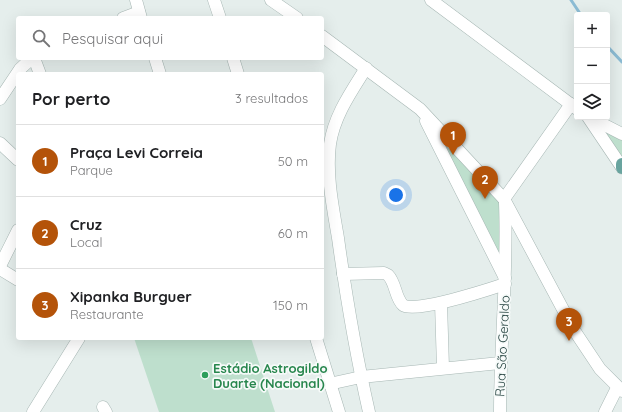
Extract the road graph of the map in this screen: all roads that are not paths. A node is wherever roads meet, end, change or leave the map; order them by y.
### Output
1 (214, 0) edge
2 (271, 0) edge
3 (430, 0) edge
4 (139, 10) edge
5 (127, 16) edge
6 (219, 16) edge
7 (294, 16) edge
8 (324, 37) edge
9 (31, 60) edge
10 (34, 60) edge
11 (156, 60) edge
12 (234, 60) edge
13 (366, 68) junction
14 (18, 72) edge
15 (39, 72) edge
16 (159, 72) edge
17 (237, 72) edge
18 (16, 75) edge
19 (0, 100) edge
20 (574, 107) edge
21 (420, 109) junction
22 (590, 120) edge
23 (594, 120) edge
24 (622, 134) edge
25 (0, 143) edge
26 (16, 158) edge
27 (622, 166) edge
28 (504, 199) junction
29 (16, 234) edge
30 (0, 268) edge
31 (343, 274) junction
32 (16, 279) edge
33 (505, 282) junction
34 (441, 303) junction
35 (79, 340) edge
36 (317, 340) edge
37 (500, 363) junction
38 (442, 368) junction
39 (361, 377) junction
40 (329, 384) junction
41 (620, 389) edge
42 (33, 412) edge
43 (339, 412) edge
44 (369, 412) edge
45 (500, 412) edge
46 (605, 412) edge

1 - 6 street
2 - 7 street
3 - 20 street
4 - 5 street
8 - 13 street
9 - 14 street
10 - 15 street
11 - 16 street
12 - 17 street
13 - 21 street
13 - 31 street
18 - 19 street
20 - 28 street
21 - 28 street
21 - 33 street, Rua São Geraldo
22 - 27 street
23 - 24 street
25 - 26 street
28 - 33 street, Rua São Geraldo
28 - 41 street
29 - 30 street
30 - 32 street
31 - 34 street
31 - 39 street
33 - 34 street
33 - 37 street, Rua São Geraldo
34 - 38 street
35 - 42 street
36 - 40 street
37 - 38 street
37 - 45 street, Rua São Geraldo
38 - 39 street
39 - 40 street
39 - 44 street
40 - 43 street
41 - 46 street

